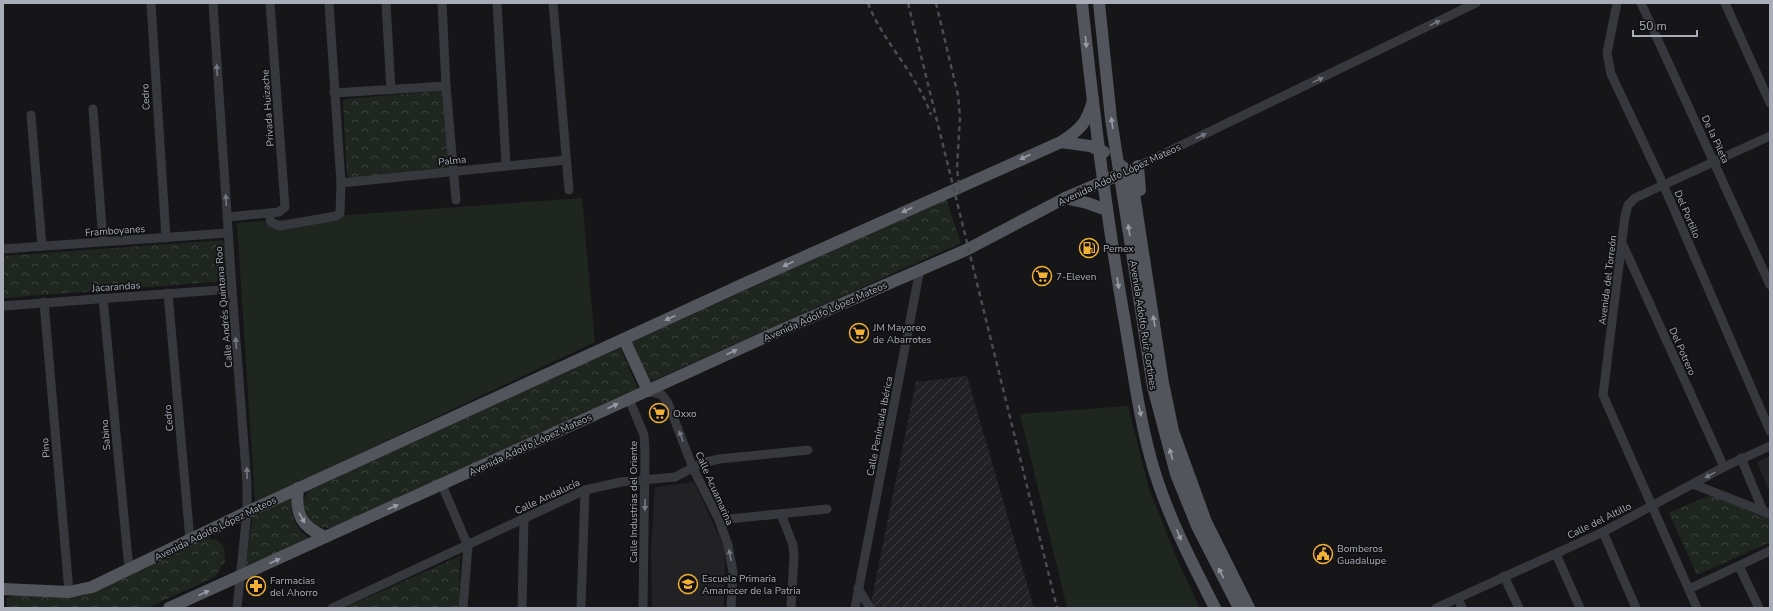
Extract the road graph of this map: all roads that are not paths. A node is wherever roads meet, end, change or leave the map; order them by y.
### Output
1 (151, 3) edge
2 (213, 3) edge
3 (270, 3) edge
4 (329, 3) edge
5 (386, 3) edge
6 (442, 3) edge
7 (497, 3) edge
8 (553, 3) edge
9 (1082, 3) edge
10 (1099, 3) edge
11 (1476, 3) edge
12 (1617, 3) edge
13 (1640, 3) edge
14 (1725, 3) edge
15 (446, 86) junction
16 (391, 90) junction
17 (334, 93) junction
18 (1093, 100) junction
19 (1770, 103) edge
20 (93, 109) dead end
21 (31, 115) dead end
22 (1770, 136) edge
23 (1061, 142) junction
24 (1099, 149) junction
25 (566, 160) junction
26 (1118, 162) junction
27 (1714, 162) junction
28 (506, 165) junction
29 (453, 171) junction
30 (1128, 171) junction
31 (340, 183) junction
32 (1103, 183) junction
33 (1663, 184) junction
34 (569, 190) dead end
35 (1065, 198) junction
36 (456, 200) dead end
37 (1107, 210) junction
38 (269, 213) junction
39 (227, 217) junction
40 (228, 233) junction
41 (166, 238) junction
42 (103, 241) junction
43 (1622, 243) junction
44 (42, 246) junction
45 (3, 249) edge
46 (920, 268) junction
47 (1770, 285) edge
48 (232, 289) junction
49 (168, 293) junction
50 (103, 298) junction
51 (44, 302) junction
52 (3, 306) edge
53 (624, 339) junction
54 (648, 391) junction
55 (629, 399) junction
56 (1770, 431) edge
57 (1770, 446) edge
58 (808, 450) dead end
59 (1741, 458) junction
60 (1724, 467) junction
61 (693, 468) junction
62 (645, 479) junction
63 (1694, 484) junction
64 (442, 485) junction
65 (298, 488) junction
66 (585, 490) junction
67 (1652, 506) junction
68 (827, 509) dead end
69 (247, 512) junction
70 (1766, 513) edge
71 (781, 514) junction
72 (524, 519) junction
73 (719, 520) junction
74 (1603, 532) junction
75 (325, 537) junction
76 (190, 540) junction
77 (468, 546) junction
78 (1770, 551) edge
79 (1556, 554) junction
80 (1739, 566) junction
81 (129, 569) junction
82 (1504, 576) junction
83 (240, 577) junction
84 (858, 588) junction
85 (3, 589) edge
86 (1689, 589) junction
87 (69, 592) junction
88 (1458, 598) junction
89 (169, 608) edge
90 (237, 608) edge
91 (332, 608) edge
92 (463, 608) edge
93 (522, 608) edge
94 (581, 608) edge
95 (643, 608) edge
96 (731, 608) edge
97 (792, 608) edge
98 (855, 608) edge
99 (870, 608) edge
100 (1215, 608) edge
101 (1239, 608) edge
102 (1249, 608) edge
103 (1436, 608) edge
104 (1462, 608) edge
105 (1519, 608) edge
106 (1580, 608) edge
107 (1636, 608) edge
108 (1698, 608) edge
109 (1758, 608) edge

1 - 41 street, Cedro
39 -> 2 street, Calle Andrés Quintana Roo
3 - 38 street, Privada Huizache
4 - 17 street
5 - 16 street
6 - 15 street
7 - 28 street
8 - 25 street
9 -> 18 main road, Avenida Adolfo Ruíz Cortines
26 -> 10 main road, Avenida Adolfo Ruíz Cortines
30 -> 11 street, Avenida Adolfo López Mateos
12 - 33 street, Del Portillo
13 - 27 street, De la Pileta
14 - 19 street
15 - 16 street
15 - 29 street
16 - 17 street
17 - 31 street
18 - 23 main road, Avenida Adolfo López Mateos
18 - 24 main road, Avenida Adolfo Ruíz Cortines
20 - 42 street
21 - 44 street
22 - 27 street, Avenida del Torreón
23 - 24 main road
23 -> 53 main road, Avenida Adolfo López Mateos
24 - 26 main road
24 - 32 main road, Avenida Adolfo Ruíz Cortines
25 - 28 street, Palma
25 - 34 street
26 - 30 main road, Avenida Adolfo Ruíz Cortines
27 - 33 street, Avenida del Torreón
27 - 47 street, De la Pileta
28 - 29 street, Palma
29 - 31 street, Palma
29 - 36 street
30 - 32 main road, Avenida Adolfo López Mateos
101 -> 30 main road, Avenida Adolfo Ruíz Cortines
102 -> 30 main road, Avenida Adolfo Ruíz Cortines
31 - 38 street
32 - 35 main road, Avenida Adolfo López Mateos
32 - 37 main road, Avenida Adolfo Ruíz Cortines
33 - 43 street, Avenida del Torreón
33 - 56 street, Del Portillo
35 - 37 main road
35 - 46 main road, Avenida Adolfo López Mateos
37 -> 100 main road, Avenida Adolfo Ruíz Cortines
38 - 39 street
39 - 40 street, Calle Andrés Quintana Roo
40 - 41 street, Framboyanes
40 - 48 street, Calle Andrés Quintana Roo
41 - 42 street, Framboyanes
42 - 44 street, Framboyanes
43 - 60 street, Del Potrero
43 - 67 street, Avenida del Torreón
44 - 45 street, Framboyanes
54 -> 46 main road, Avenida Adolfo López Mateos
46 - 84 street, Calle Península Ibérica
48 - 49 street, Jacarandas
69 -> 48 street, Calle Andrés Quintana Roo
49 - 50 street, Jacarandas
49 - 76 street, Cedro
50 - 51 street, Jacarandas
50 - 81 street, Sabino
51 - 52 street, Jacarandas
51 - 87 street, Pino
53 - 54 main road
53 - 65 main road, Avenida Adolfo López Mateos
54 - 55 main road, Avenida Adolfo López Mateos
61 -> 54 street, Calle Acuamarina
55 - 62 street, Calle Industrias del Oriente
64 -> 55 main road, Avenida Adolfo López Mateos
57 - 59 street, Calle del Altillo
58 - 61 street, Calle Andalucía
59 - 60 street, Calle del Altillo
59 - 70 street
60 -> 63 street, Calle del Altillo
61 - 62 street, Calle Andalucía
61 - 73 street, Calle Acuamarina
62 - 66 street, Calle Andalucía
62 -> 95 street, Calle Industrias del Oriente
63 - 67 street, Calle del Altillo
63 - 70 street
75 -> 64 main road, Avenida Adolfo López Mateos
64 - 77 street
65 - 69 main road, Avenida Adolfo López Mateos
65 -> 75 main road
66 - 72 street, Calle Andalucía
66 - 94 street
67 - 74 street, Calle del Altillo
67 - 86 street, Avenida del Torreón
68 - 71 street
69 - 76 main road, Avenida Adolfo López Mateos
69 - 83 street, Calle Andrés Quintana Roo
71 - 73 street
71 - 97 street
72 - 77 street, Calle Andalucía
72 - 93 street
96 -> 73 street, Calle Acuamarina
74 - 79 street, Calle del Altillo
74 - 107 street
83 -> 75 main road, Avenida Adolfo López Mateos
76 - 81 main road, Avenida Adolfo López Mateos
77 - 91 street, Calle Andalucía
77 - 92 street
78 - 80 street
79 - 82 street, Calle del Altillo
79 - 106 street
80 - 86 street
80 - 109 street
81 - 87 main road, Avenida Adolfo López Mateos
82 - 88 street, Calle del Altillo
82 - 105 street
89 -> 83 main road, Avenida Adolfo López Mateos
83 - 90 street, Calle Andrés Quintana Roo
84 - 98 street, Calle Península Ibérica
84 - 99 street
85 - 87 main road, Avenida Adolfo López Mateos
86 - 108 street, Avenida del Torreón
88 - 103 street, Calle del Altillo
88 - 104 street

